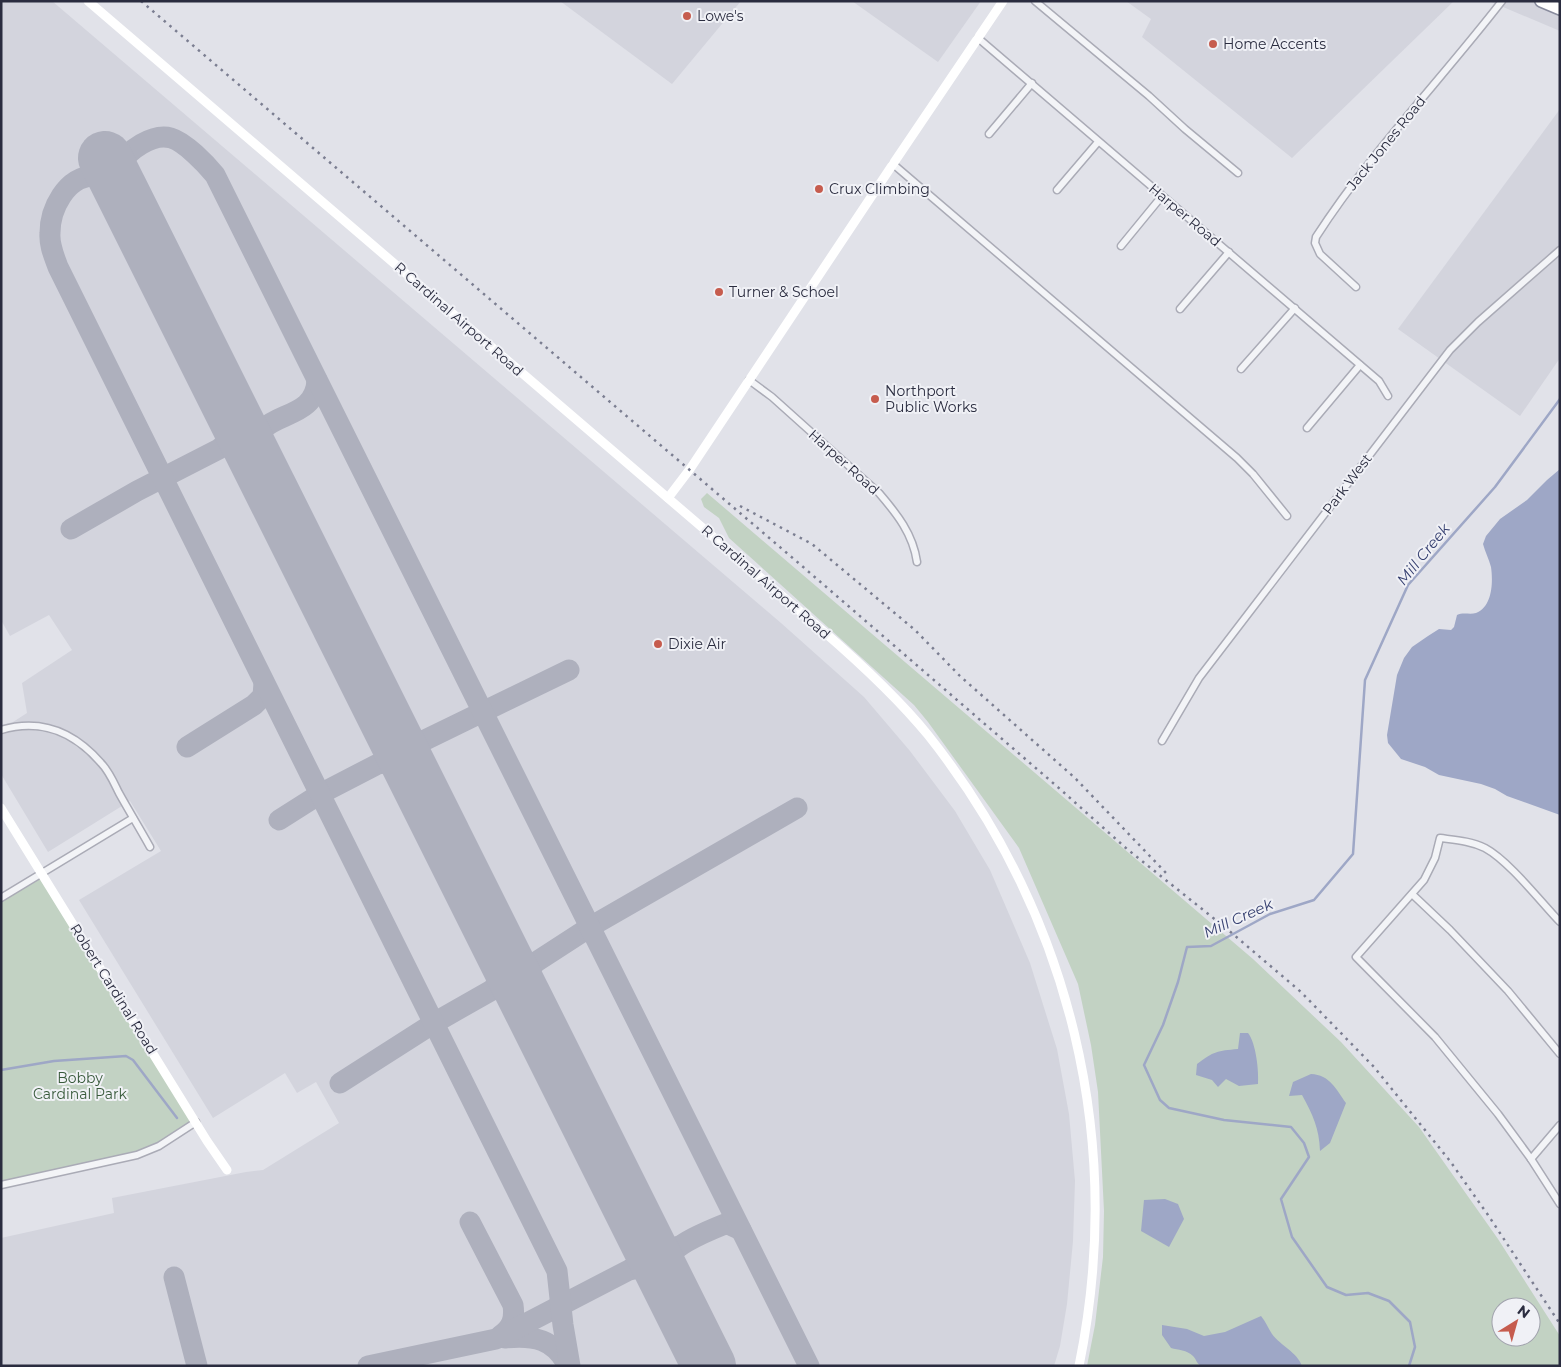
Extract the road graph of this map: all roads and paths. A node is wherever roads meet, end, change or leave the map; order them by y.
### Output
1 (88, 1) edge
2 (1004, 1) edge
3 (1035, 1) edge
4 (1502, 1) edge
5 (1541, 1) edge
6 (1560, 9) edge
7 (978, 38) junction
8 (1032, 83) junction
9 (989, 134) dead end
10 (1098, 142) junction
11 (893, 164) junction
12 (1238, 173) dead end
13 (1057, 190) dead end
14 (1162, 196) junction
15 (1121, 246) dead end
16 (1560, 250) edge
17 (1229, 252) junction
18 (1356, 287) dead end
19 (1294, 308) junction
20 (1180, 310) dead end
21 (1360, 365) junction
22 (1241, 369) dead end
23 (749, 380) junction
24 (1388, 396) dead end
25 (1307, 428) dead end
26 (668, 498) junction
27 (1287, 516) dead end
28 (917, 562) dead end
29 (1, 730) edge
30 (1162, 741) dead end
31 (1, 808) edge
32 (133, 818) junction
33 (150, 846) dead end
34 (42, 874) junction
35 (1412, 894) junction
36 (1, 898) edge
37 (1560, 922) edge
38 (1560, 1054) edge
39 (196, 1122) junction
40 (1560, 1125) edge
41 (1531, 1159) junction
42 (227, 1170) dead end
43 (1, 1185) edge
44 (1560, 1204) edge
45 (1079, 1366) edge

1 - 26 main road, R Cardinal Airport Road
2 - 7 main road
3 - 12 street
4 - 18 street, Jack Jones Road
5 - 6 highway
7 - 8 street, Harper Road
7 - 11 main road
8 - 9 street
8 - 10 street, Harper Road
10 - 13 street
10 - 14 street, Harper Road
11 - 23 main road
11 - 27 street
14 - 15 street
14 - 17 street, Harper Road
16 - 30 street, Park West
17 - 19 street, Harper Road
17 - 20 street
19 - 21 street, Harper Road
19 - 22 street
21 - 24 street, Harper Road
21 - 25 street
23 - 26 main road
23 - 28 street, Harper Road
26 - 45 main road, R Cardinal Airport Road
29 - 32 street
31 - 34 main road, Robert Cardinal Road
32 - 33 street
32 - 34 street
34 - 36 street
34 - 39 main road, Robert Cardinal Road
35 - 37 street
35 - 38 street
35 - 41 street
39 - 42 main road, Robert Cardinal Road
39 - 43 street
40 - 41 street
41 - 44 street

